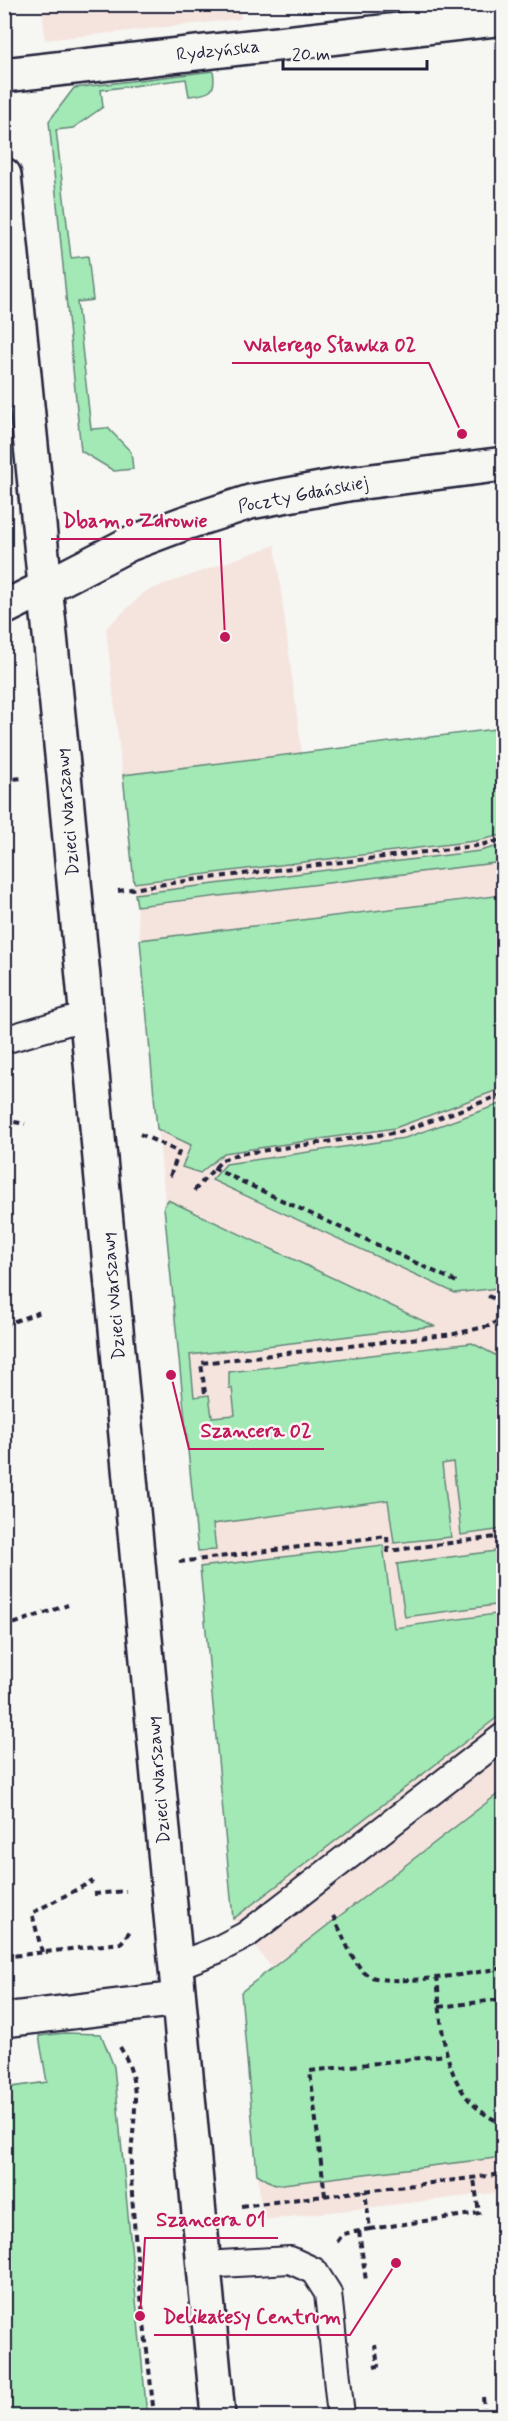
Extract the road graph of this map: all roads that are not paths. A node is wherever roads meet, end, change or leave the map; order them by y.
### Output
1 (504, 18) edge
2 (4, 75) edge
3 (4, 175) edge
4 (504, 464) edge
5 (46, 588) junction
6 (4, 608) edge
7 (87, 1016) junction
8 (4, 1040) edge
9 (504, 1736) edge
10 (176, 1966) junction
11 (178, 1999) junction
12 (4, 2020) edge
13 (204, 2265) junction
14 (218, 2416) edge
15 (341, 2416) edge

1 - 2 street, Rydzyńska
3 - 5 street, Dzieci Warszawy
4 - 5 street, Poczty Gdańskiej
5 - 6 street, Poczty Gdańskiej
5 - 7 street, Dzieci Warszawy
7 - 8 lane
7 - 10 street, Dzieci Warszawy
9 - 10 lane
10 - 11 street, Dzieci Warszawy
11 - 12 street
11 - 13 street, Dzieci Warszawy
13 - 14 street, Dzieci Warszawy
13 - 15 lane

